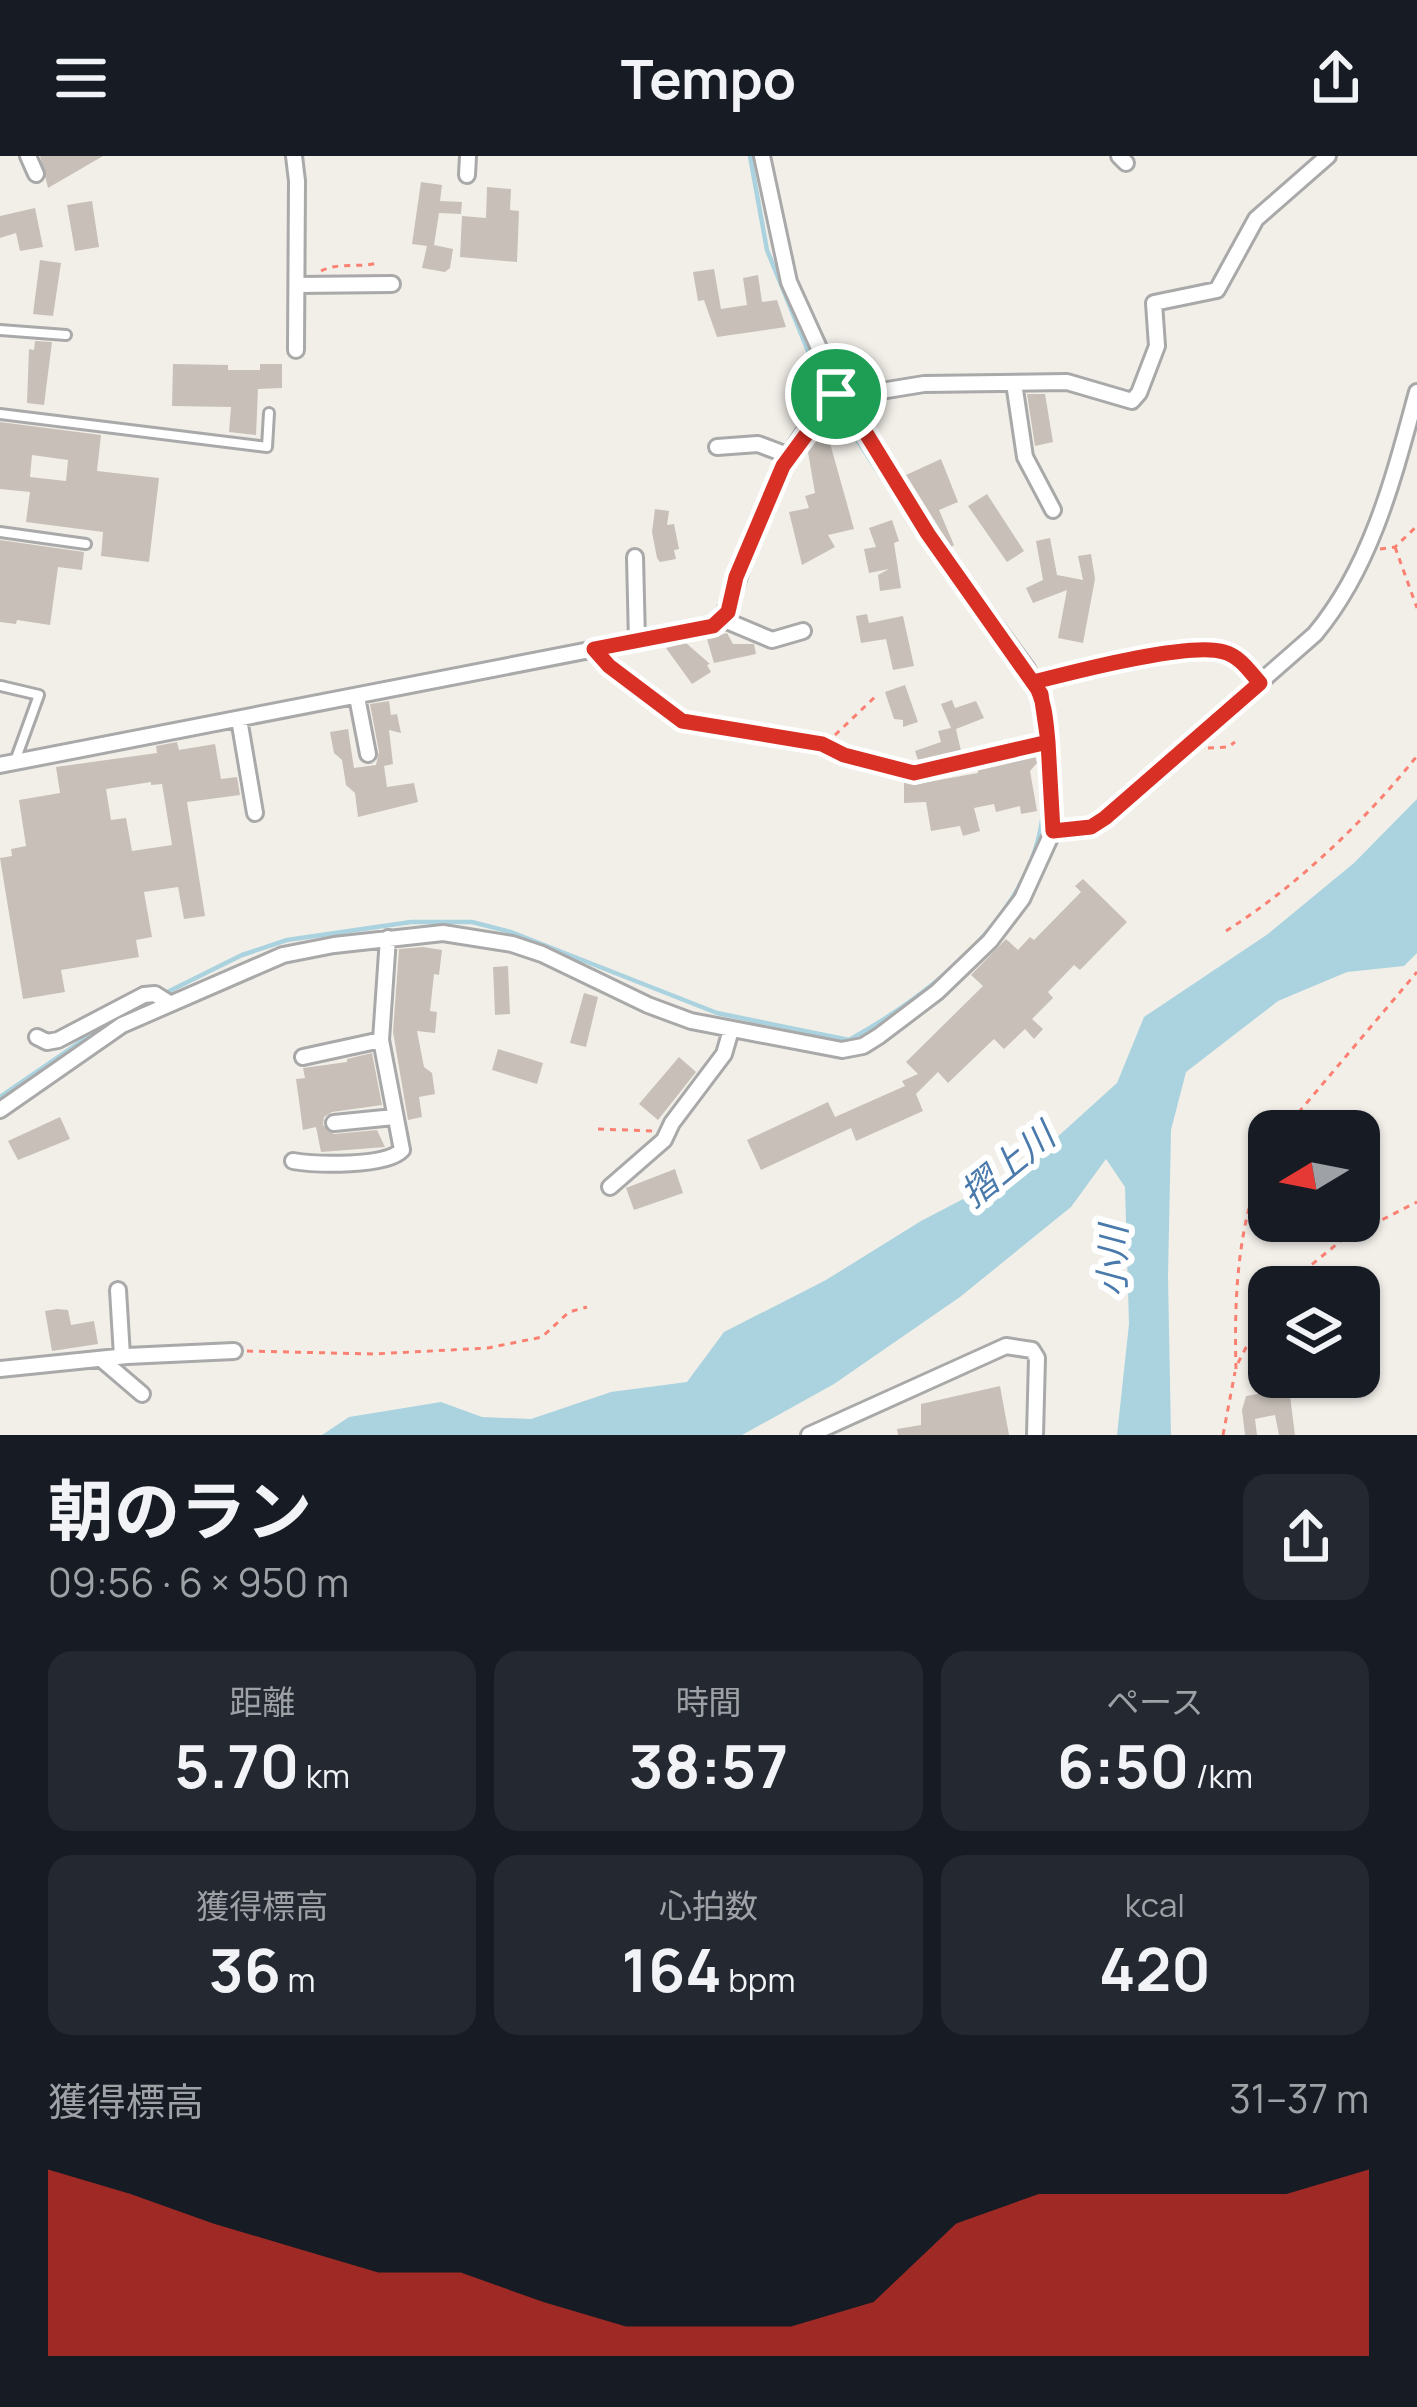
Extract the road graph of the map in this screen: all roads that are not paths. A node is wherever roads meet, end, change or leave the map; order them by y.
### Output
1 (28, 156) edge
2 (293, 156) edge
3 (467, 156) edge
4 (762, 156) edge
5 (1328, 156) edge
6 (36, 174) dead end
7 (467, 175) dead end
8 (297, 277) junction
9 (392, 284) dead end
10 (0, 330) edge
11 (66, 335) dead end
12 (296, 350) dead end
13 (1014, 383) junction
14 (1417, 392) edge
15 (840, 394) junction
16 (269, 413) dead end
17 (0, 414) edge
18 (718, 447) dead end
19 (790, 456) junction
20 (1053, 510) dead end
21 (0, 532) edge
22 (86, 544) dead end
23 (634, 557) dead end
24 (722, 619) junction
25 (803, 631) dead end
26 (637, 640) junction
27 (1034, 682) junction
28 (1260, 683) junction
29 (1, 686) edge
30 (357, 697) junction
31 (238, 719) junction
32 (1043, 743) junction
33 (822, 744) road end
34 (368, 754) dead end
35 (8, 764) edge
36 (254, 813) dead end
37 (1053, 831) junction
38 (388, 938) junction
39 (163, 999) junction
40 (731, 1030) junction
41 (37, 1037) dead end
42 (381, 1040) junction
43 (304, 1057) dead end
44 (0, 1110) edge
45 (394, 1117) junction
46 (334, 1123) dead end
47 (292, 1161) dead end
48 (610, 1187) dead end
49 (118, 1290) dead end
50 (234, 1351) road end
51 (122, 1356) junction
52 (101, 1359) junction
53 (0, 1370) edge
54 (142, 1394) dead end
55 (813, 1434) edge
56 (1035, 1435) edge

1 - 6 street
2 - 8 street
3 - 7 street
4 - 15 street
5 - 13 street
8 - 9 street
8 - 12 street
10 - 11 lane
13 - 15 street
13 - 20 street
14 - 28 street
15 - 19 street
15 - 27 street
16 - 17 lane
18 - 19 street
19 - 24 street
21 - 22 lane
23 - 26 street
24 - 25 street
24 - 26 street
26 - 30 street
27 - 28 street
27 - 32 street
28 - 37 street
29 - 35 lane
30 - 31 street
30 - 34 street
31 - 35 street
31 - 36 street
32 - 33 street
32 - 37 street
37 - 40 street
38 - 39 street
38 - 40 street
38 - 42 street
39 - 41 street
39 - 44 street
40 - 48 street
42 - 43 street
42 - 45 street
45 - 46 street
45 - 47 street
49 - 51 street
50 - 51 street
51 - 52 street
52 - 53 street
52 - 54 street
55 - 56 street

